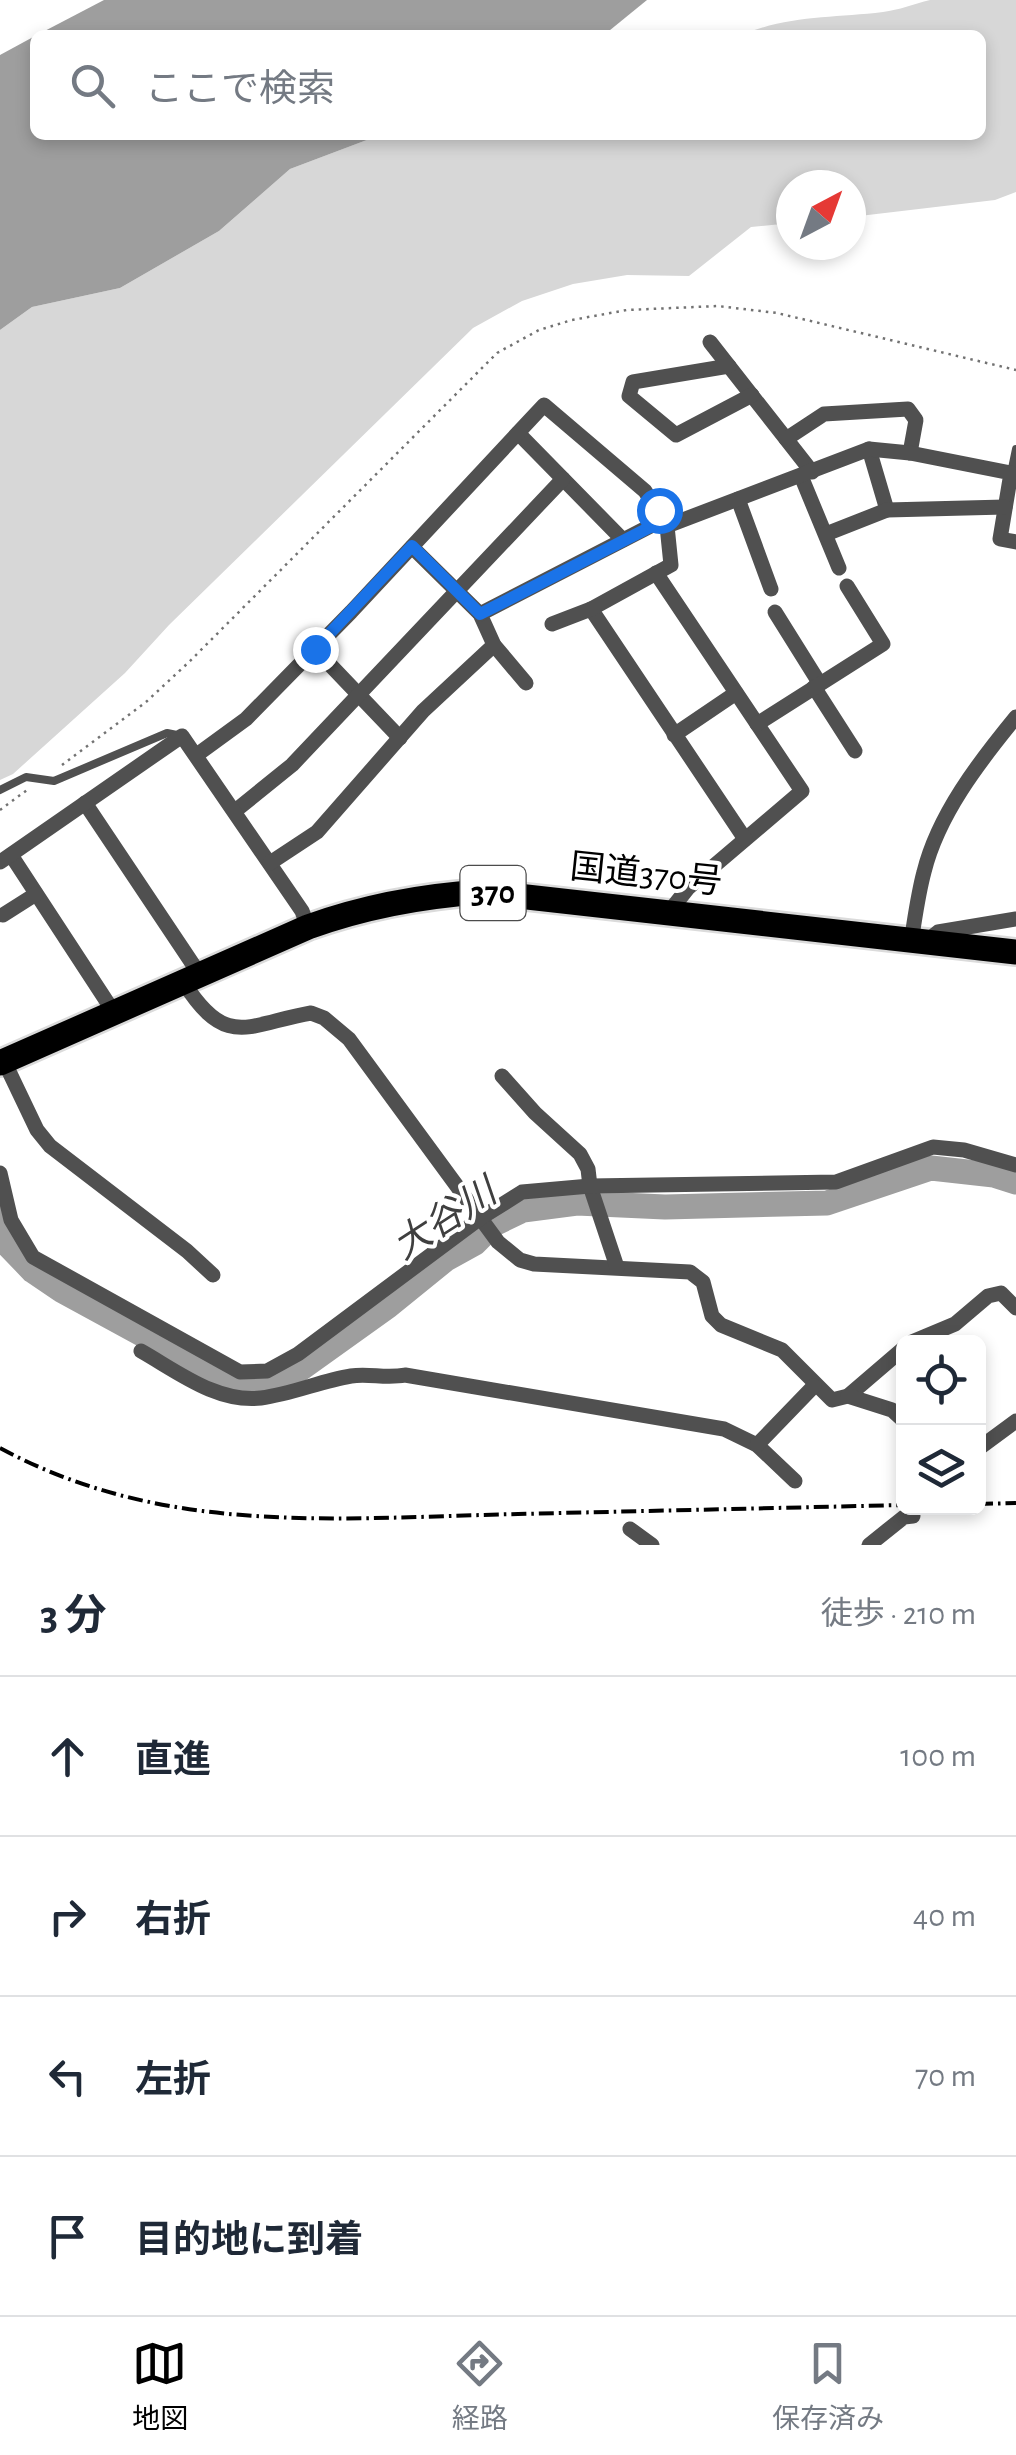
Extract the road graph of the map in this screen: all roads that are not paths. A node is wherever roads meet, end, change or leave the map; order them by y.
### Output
1 (710, 342) dead end
2 (729, 366) junction
3 (752, 395) junction
4 (518, 433) junction
5 (786, 439) junction
6 (869, 449) junction
7 (1016, 449) edge
8 (910, 453) junction
9 (1011, 473) junction
10 (807, 474) junction
11 (563, 479) junction
12 (738, 498) junction
13 (1005, 507) junction
14 (887, 510) junction
15 (666, 523) junction
16 (826, 534) junction
17 (623, 540) junction
18 (1016, 542) edge
19 (412, 546) junction
20 (840, 568) dead end
21 (656, 573) junction
22 (847, 586) dead end
23 (771, 589) dead end
24 (456, 590) junction
25 (591, 609) junction
26 (775, 612) dead end
27 (480, 614) junction
28 (552, 624) dead end
29 (494, 645) junction
30 (315, 649) junction
31 (526, 683) dead end
32 (817, 686) junction
33 (736, 692) junction
34 (357, 693) junction
35 (1016, 717) edge
36 (756, 724) junction
37 (839, 726) junction
38 (674, 734) junction
39 (182, 736) junction
40 (822, 736) dead end
41 (400, 738) junction
42 (855, 751) dead end
43 (198, 754) junction
44 (0, 790) edge
45 (85, 803) junction
46 (235, 811) junction
47 (746, 839) junction
48 (5, 858) edge
49 (270, 863) junction
50 (36, 894) junction
51 (670, 912) junction
52 (3, 915) dead end
53 (1016, 918) edge
54 (308, 927) junction
55 (918, 942) junction
56 (1016, 952) edge
57 (192, 979) junction
58 (114, 1014) junction
59 (2, 1062) edge
60 (502, 1076) dead end
61 (1016, 1166) edge
62 (0, 1173) edge
63 (590, 1186) junction
64 (484, 1225) junction
65 (617, 1267) junction
66 (213, 1275) dead end
67 (1016, 1308) edge
68 (929, 1335) edge
69 (141, 1350) dead end
70 (896, 1355) edge
71 (814, 1386) junction
72 (848, 1396) junction
73 (896, 1414) edge
74 (1016, 1421) edge
75 (986, 1443) edge
76 (756, 1445) junction
77 (795, 1481) dead end
78 (909, 1515) edge
79 (914, 1515) edge
80 (630, 1529) dead end
81 (652, 1545) edge
82 (869, 1545) edge
83 (884, 1545) edge

1 - 2 street
2 - 3 street
2 - 3 street
3 - 5 street
4 - 11 street
4 - 15 street
4 - 19 street
5 - 8 street
5 - 10 street
6 - 8 street
6 - 10 street
6 - 14 street
7 - 9 lane
8 - 9 street
9 - 13 street
10 - 12 street
10 - 16 street
11 - 17 street
11 - 24 street
12 - 15 street
12 - 23 street
13 - 14 street
13 - 18 street
14 - 16 street
15 - 17 street
15 - 21 street
16 - 20 street
17 - 27 street
19 - 24 street
19 - 30 street
21 - 25 street
21 - 33 street
22 - 32 street
24 - 27 street
24 - 34 street
25 - 28 street
25 - 38 street
26 - 32 street
27 - 29 street
29 - 31 street
29 - 41 street
30 - 34 street
30 - 43 street
32 - 36 street
32 - 37 street
33 - 36 street
33 - 38 street
34 - 41 street
34 - 46 street
35 - 55 street
36 - 47 street
37 - 40 street
37 - 42 street
38 - 47 street
39 - 43 street
39 - 44 lane
39 - 45 street
41 - 49 street
43 - 46 street
45 - 48 street
45 - 57 street
46 - 49 street
47 - 51 street
48 - 50 street
49 - 54 street
50 - 52 street
50 - 58 street
51 - 54 highway, 国道370号 / 370
51 - 55 highway, 国道370号 / 370
53 - 55 street
54 - 57 highway, 国道370号 / 370
55 - 56 highway, 国道370号 / 370
57 - 58 highway, 国道370号 / 370
57 - 64 street
58 - 59 highway, 国道370号 / 370
59 - 66 street
60 - 63 street
61 - 63 street
62 - 64 street
63 - 64 street
63 - 65 street
64 - 65 street
65 - 71 street
67 - 68 street
69 - 76 street
70 - 72 street
71 - 72 street
71 - 76 street
72 - 73 street
74 - 75 street
76 - 77 street
78 - 82 street
79 - 83 street
80 - 81 street

